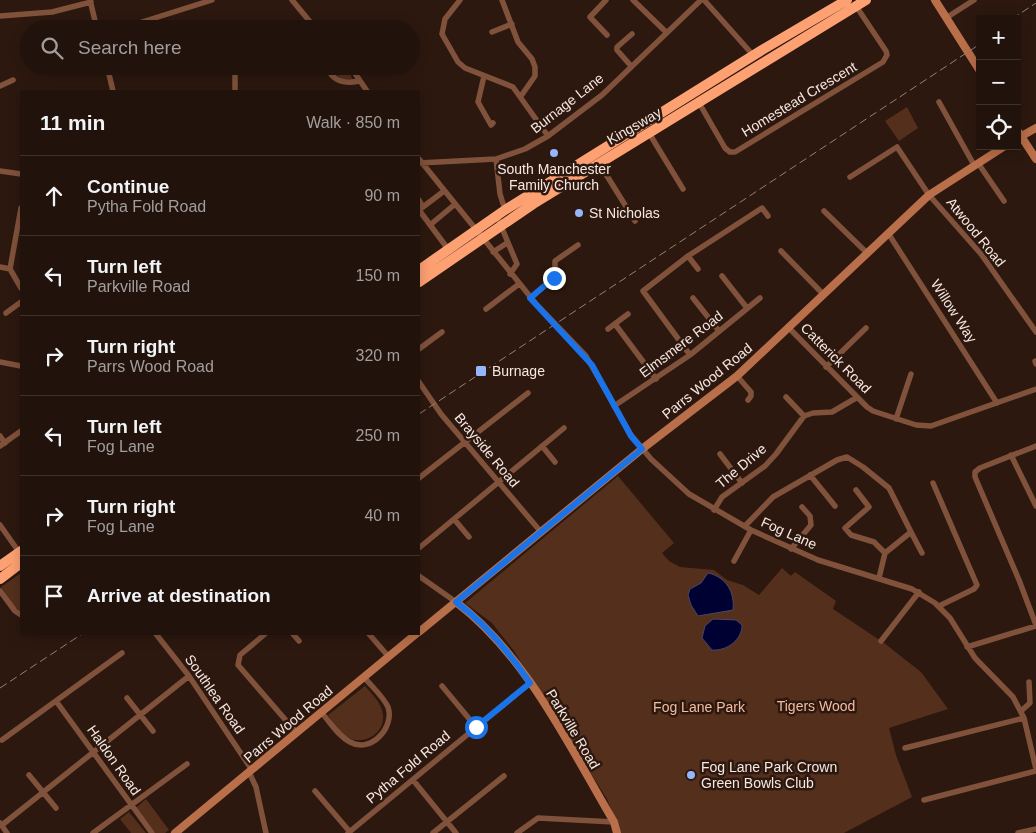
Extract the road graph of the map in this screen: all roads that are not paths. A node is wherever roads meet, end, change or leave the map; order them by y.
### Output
1 (212, 0) edge
2 (292, 0) edge
3 (502, 0) edge
4 (606, 0) edge
5 (633, 0) edge
6 (703, 0) edge
7 (866, 0) edge
8 (934, 0) edge
9 (974, 0) edge
10 (90, 1) edge
11 (458, 1) edge
12 (852, 3) edge
13 (0, 16) edge
14 (946, 18) junction
15 (95, 20) edge
16 (149, 20) edge
17 (309, 20) edge
18 (512, 24) junction
19 (492, 32) dead end
20 (666, 32) junction
21 (632, 34) dead end
22 (607, 35) dead end
23 (753, 55) junction
24 (976, 65) edge
25 (631, 66) junction
26 (109, 75) edge
27 (235, 75) edge
28 (332, 75) edge
29 (355, 75) edge
30 (484, 76) junction
31 (13, 80) dead end
32 (359, 81) junction
33 (0, 86) edge
34 (113, 90) edge
35 (235, 90) edge
36 (366, 90) edge
37 (694, 92) junction
38 (521, 96) junction
39 (939, 102) dead end
40 (699, 104) junction
41 (493, 123) dead end
42 (1036, 128) edge
43 (649, 133) junction
44 (1021, 134) edge
45 (548, 136) junction
46 (1021, 138) edge
47 (999, 150) edge
48 (496, 159) junction
49 (1036, 159) edge
50 (420, 161) edge
51 (420, 162) edge
52 (599, 163) junction
53 (976, 164) junction
54 (0, 171) edge
55 (20, 174) edge
56 (850, 177) dead end
57 (683, 189) dead end
58 (444, 191) junction
59 (552, 192) junction
60 (929, 195) junction
61 (530, 198) junction
62 (1004, 201) dead end
63 (420, 202) edge
64 (454, 205) junction
65 (423, 207) junction
66 (420, 209) edge
67 (505, 210) junction
68 (420, 211) edge
69 (824, 211) dead end
70 (768, 216) dead end
71 (635, 221) dead end
72 (500, 223) junction
73 (20, 224) edge
74 (430, 225) junction
75 (474, 230) junction
76 (888, 233) junction
77 (482, 238) junction
78 (507, 243) junction
79 (578, 245) dead end
80 (448, 249) junction
81 (780, 251) dead end
82 (493, 252) junction
83 (867, 253) junction
84 (688, 256) junction
85 (0, 268) edge
86 (422, 268) edge
87 (10, 269) junction
88 (698, 269) dead end
89 (510, 274) junction
90 (722, 276) dead end
91 (420, 281) edge
92 (519, 284) junction
93 (20, 286) edge
94 (823, 294) junction
95 (530, 298) junction
96 (693, 298) dead end
97 (760, 298) dead end
98 (20, 303) edge
99 (747, 308) junction
100 (486, 309) dead end
101 (6, 313) dead end
102 (628, 314) dead end
103 (615, 324) junction
104 (788, 327) junction
105 (866, 328) dead end
106 (608, 329) dead end
107 (719, 331) junction
108 (1036, 331) edge
109 (442, 332) dead end
110 (420, 348) edge
111 (690, 355) junction
112 (0, 362) edge
113 (20, 366) edge
114 (826, 368) junction
115 (911, 374) dead end
116 (737, 376) junction
117 (656, 380) junction
118 (420, 383) edge
119 (1036, 389) edge
120 (528, 393) dead end
121 (786, 397) dead end
122 (856, 398) junction
123 (748, 400) dead end
124 (997, 403) junction
125 (614, 406) junction
126 (804, 416) junction
127 (896, 419) junction
128 (564, 428) dead end
129 (20, 432) edge
130 (0, 436) edge
131 (464, 442) junction
132 (2, 444) edge
133 (542, 446) junction
134 (1036, 446) edge
135 (642, 449) junction
136 (720, 454) dead end
137 (1011, 455) junction
138 (555, 462) dead end
139 (810, 475) junction
140 (420, 477) edge
141 (498, 483) junction
142 (742, 483) junction
143 (933, 484) dead end
144 (856, 490) dead end
145 (835, 506) dead end
146 (1036, 506) edge
147 (802, 507) dead end
148 (714, 510) junction
149 (454, 518) junction
150 (0, 525) edge
151 (748, 528) junction
152 (541, 532) junction
153 (911, 532) junction
154 (469, 537) dead end
155 (420, 547) edge
156 (791, 549) junction
157 (20, 551) edge
158 (20, 553) edge
159 (885, 553) junction
160 (922, 553) dead end
161 (734, 561) dead end
162 (20, 564) edge
163 (0, 566) edge
164 (420, 577) edge
165 (879, 578) junction
166 (0, 579) edge
167 (0, 591) edge
168 (918, 592) junction
169 (456, 602) junction
170 (939, 606) junction
171 (20, 614) edge
172 (1036, 626) edge
173 (420, 631) edge
174 (157, 635) edge
175 (264, 635) edge
176 (294, 635) edge
177 (371, 635) edge
178 (415, 635) edge
179 (299, 641) dead end
180 (881, 641) dead end
181 (967, 647) junction
182 (122, 653) dead end
183 (388, 656) junction
184 (189, 676) junction
185 (364, 676) junction
186 (1029, 682) dead end
187 (530, 683) junction
188 (442, 686) dead end
189 (126, 698) dead end
190 (56, 701) junction
191 (1021, 711) junction
192 (321, 712) junction
193 (140, 714) junction
194 (1024, 718) junction
195 (476, 727) junction
196 (154, 731) dead end
197 (296, 732) junction
198 (2, 740) dead end
199 (1033, 743) edge
200 (905, 748) dead end
201 (94, 752) junction
202 (187, 764) dead end
203 (1036, 770) edge
204 (250, 771) junction
205 (29, 775) dead end
206 (504, 776) dead end
207 (413, 780) junction
208 (315, 791) dead end
209 (42, 792) junction
210 (924, 800) dead end
211 (130, 805) junction
212 (56, 808) dead end
213 (446, 822) junction
214 (614, 822) junction
215 (1, 824) edge
216 (1036, 829) edge
217 (349, 832) edge
218 (7, 833) edge
219 (93, 833) edge
220 (152, 833) edge
221 (175, 833) edge
222 (266, 833) edge
223 (433, 833) edge
224 (456, 833) edge
225 (517, 833) edge
226 (617, 833) edge
227 (1018, 833) edge

1 - 16 street
2 - 17 street
3 - 18 street
4 - 22 street
5 - 20 street
6 - 20 street, Burnage Lane
6 - 23 street
7 - 12 highway, Kingsway
8 - 14 street
9 - 14 street
10 - 13 street
10 - 15 street
11 - 30 street
12 - 23 highway, Kingsway
12 - 40 highway, Kingsway
12 - 40 street, Homestead Crescent
14 - 24 street
18 - 19 street
18 - 38 street
20 - 25 street, Burnage Lane
21 - 25 street
23 - 37 highway, Kingsway
25 - 45 street, Burnage Lane
26 - 34 street
27 - 35 street
28 - 32 street
29 - 32 street
30 - 38 street
30 - 41 street
31 - 33 street
32 - 36 street
37 - 40 street, Homestead Crescent
37 - 61 highway, Kingsway
38 - 45 street
39 - 53 street
40 - 43 highway, Kingsway
42 - 44 street
43 - 52 highway, Kingsway
43 - 57 street
45 - 48 street, Burnage Lane
46 - 49 street
47 - 53 street, Parrs Wood Road
48 - 50 street, Burnage Lane
48 - 67 street
51 - 58 street, Fog Lane
52 - 59 highway, Kingsway
52 - 71 street
53 - 60 street, Parrs Wood Road
53 - 62 street
54 - 55 street
56 - 60 street, Atwood Road
58 - 64 street, Fog Lane
58 - 65 street
59 - 61 highway
59 - 72 highway, Kingsway
60 - 76 street, Parrs Wood Road
60 - 108 street, Atwood Road
61 - 67 highway, Kingsway
61 - 72 highway
63 - 65 street
64 - 74 street
64 - 75 street, Fog Lane
65 - 66 street
67 - 75 highway, Kingsway
68 - 74 street
69 - 83 street
70 - 84 street
72 - 75 highway
72 - 77 highway, Kingsway
72 - 78 street
73 - 87 street
74 - 80 street
75 - 77 street, Fog Lane
75 - 80 highway, Kingsway
76 - 83 street, Parrs Wood Road
76 - 124 street, Willow Way
77 - 82 street, Fog Lane
77 - 86 highway
77 - 91 highway, Kingsway
78 - 82 street
78 - 89 street
79 - 95 street
80 - 86 highway, Kingsway
81 - 94 street
82 - 89 street, Fog Lane
83 - 94 street, Parrs Wood Road
84 - 88 street
84 - 111 street
85 - 87 street
87 - 93 street
89 - 92 street, Fog Lane
90 - 99 street
92 - 95 street, Fog Lane
92 - 100 street
94 - 104 street, Parrs Wood Road
95 - 125 street, Fog Lane
96 - 107 street
97 - 99 street, Elmsmere Road
98 - 101 street
99 - 107 street, Elmsmere Road
102 - 103 street
103 - 106 street
103 - 117 street
104 - 114 street, Catterick Road
104 - 116 street, Parrs Wood Road
105 - 114 street
107 - 111 street, Elmsmere Road
109 - 110 street
111 - 117 street, Elmsmere Road
112 - 113 street
114 - 122 street, Catterick Road
115 - 127 street
116 - 123 street
116 - 135 street, Parrs Wood Road
117 - 125 street, Elmsmere Road
118 - 131 street, Brayside Road
119 - 124 street, Catterick Road
120 - 131 street
121 - 126 street
122 - 126 street
122 - 127 street, Catterick Road
124 - 127 street, Catterick Road
125 - 135 street, Fog Lane
126 - 142 street, The Drive
128 - 133 street
129 - 132 street
130 - 132 street
131 - 140 street
131 - 141 street, Brayside Road
133 - 138 street
133 - 141 street
134 - 137 street
135 - 148 street, Fog Lane
135 - 152 street, Parrs Wood Road
136 - 142 street
137 - 146 street
137 - 172 street
139 - 145 street
139 - 151 street
139 - 153 street
141 - 149 street
141 - 152 street, Brayside Road
142 - 148 street, The Drive
143 - 170 street
144 - 159 street
147 - 156 street
148 - 151 street, Fog Lane
149 - 154 street
149 - 155 street
150 - 157 street
151 - 156 street, Fog Lane
151 - 161 street
152 - 169 street, Parrs Wood Road
153 - 159 street
153 - 160 street
156 - 165 street, Fog Lane
158 - 163 highway
159 - 165 street
162 - 166 highway
164 - 169 street
165 - 168 street, Fog Lane
167 - 171 street
168 - 170 street, Fog Lane
168 - 180 street
169 - 173 street, Parrs Wood Road
169 - 187 street, Parkville Road
170 - 181 street, Fog Lane
172 - 181 street
174 - 184 street, Southlea Road
175 - 197 street
176 - 179 street
177 - 183 street
178 - 183 street, Parrs Wood Road
181 - 191 street, Fog Lane
182 - 190 street
183 - 185 street, Parrs Wood Road
184 - 193 street
184 - 204 street, Southlea Road
185 - 192 street, Parrs Wood Road
185 - 192 street
186 - 191 street
187 - 195 street, Pytha Fold Road
187 - 214 street, Parkville Road
188 - 195 street
189 - 193 street
190 - 198 street
190 - 201 street, Haldon Road
191 - 194 street, Fog Lane
192 - 197 street, Parrs Wood Road
193 - 196 street
193 - 201 street
194 - 199 street, Fog Lane
194 - 200 street
195 - 207 street, Pytha Fold Road
197 - 204 street, Parrs Wood Road
199 - 203 street, Fog Lane
201 - 209 street
201 - 211 street, Haldon Road
202 - 211 street
203 - 210 street
204 - 221 street, Parrs Wood Road
204 - 222 street, Southlea Road
205 - 209 street
206 - 213 street
207 - 213 street
207 - 217 street, Pytha Fold Road
208 - 217 street
209 - 212 street
209 - 215 street
211 - 219 street
211 - 220 street, Haldon Road
213 - 223 street
213 - 224 street
214 - 225 street
214 - 226 street, Parkville Road
215 - 218 street
216 - 227 street

